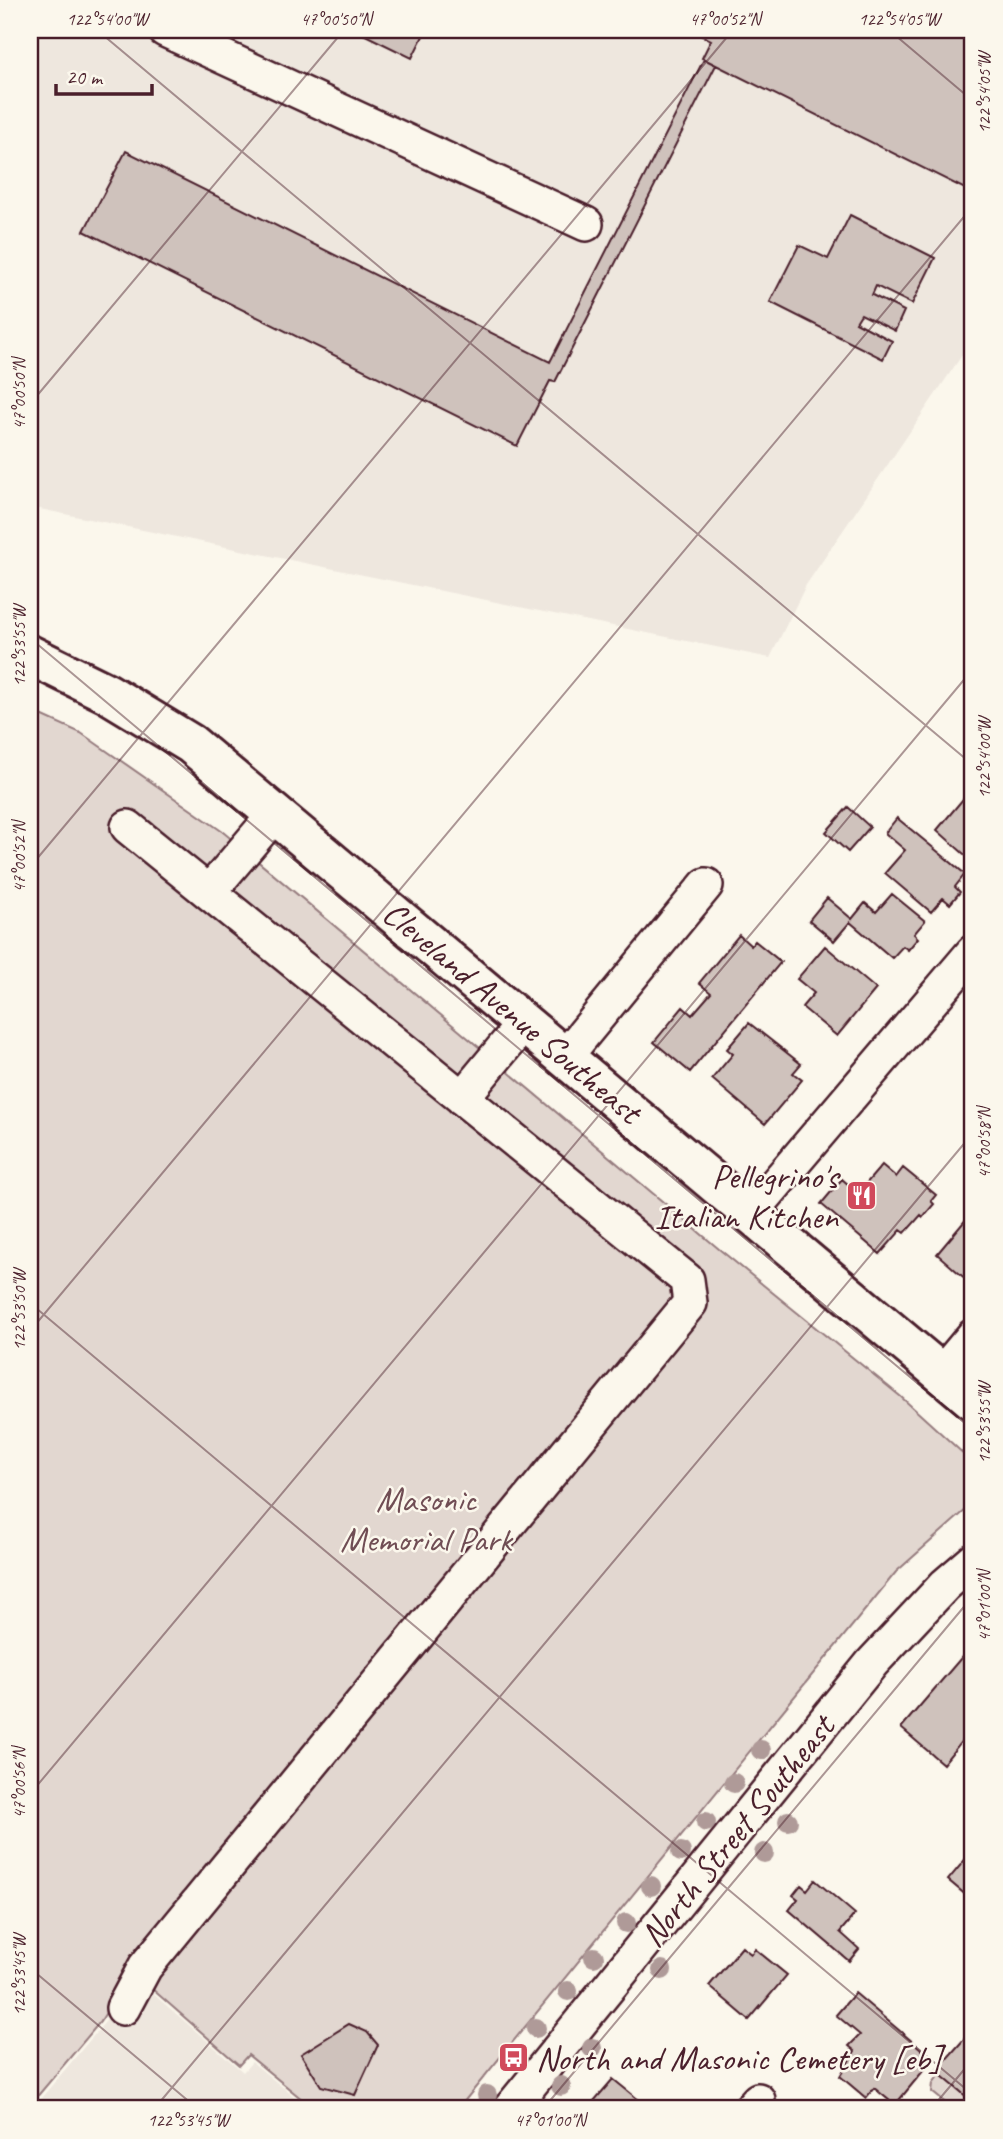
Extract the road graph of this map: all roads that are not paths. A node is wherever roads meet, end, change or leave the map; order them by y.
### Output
1 (165, 30) edge
2 (586, 224) dead end
3 (30, 655) edge
4 (276, 813) junction
5 (128, 827) dead end
6 (706, 884) dead end
7 (209, 892) junction
8 (973, 952) edge
9 (524, 1023) junction
10 (564, 1058) junction
11 (462, 1098) junction
12 (751, 1213) junction
13 (973, 1336) edge
14 (942, 1373) junction
15 (973, 1400) edge
16 (973, 1561) edge
17 (123, 2008) dead end
18 (510, 2109) edge

1 - 2 street
3 - 4 main road, Cleveland Avenue Southeast
4 - 7 street
4 - 9 main road, Cleveland Avenue Southeast
5 - 7 street
6 - 10 street
7 - 11 street
8 - 12 street
9 - 10 main road, Cleveland Avenue Southeast
9 - 11 street
10 - 12 main road, Cleveland Avenue Southeast
11 - 17 street
12 - 14 main road, Cleveland Avenue Southeast
13 - 14 street
14 - 15 main road, Cleveland Avenue Southeast
16 - 18 street, North Street Southeast

